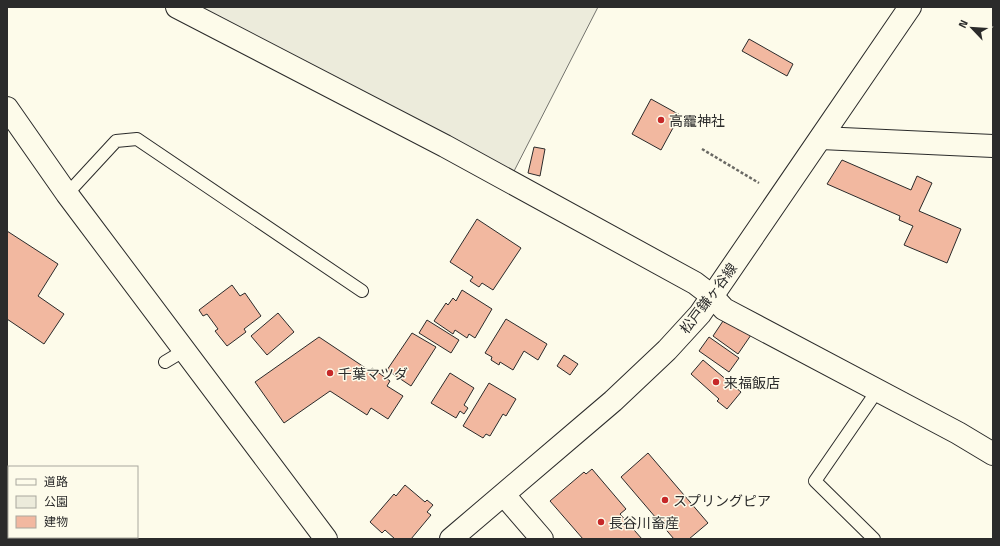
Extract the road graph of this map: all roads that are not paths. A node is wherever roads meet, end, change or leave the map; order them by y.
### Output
1 (177, 7) edge
2 (910, 7) edge
3 (7, 108) edge
4 (821, 138) junction
5 (993, 146) edge
6 (67, 194) junction
7 (362, 291) dead end
8 (712, 296) junction
9 (185, 350) junction
10 (164, 362) dead end
11 (877, 391) junction
12 (993, 454) edge
13 (504, 495) junction
14 (326, 539) edge
15 (451, 539) edge
16 (542, 539) edge
17 (874, 539) edge

1 - 8 street
2 - 4 street, 松戸鎌ヶ谷線
3 - 6 street
4 - 5 street
4 - 8 street, 松戸鎌ヶ谷線
6 - 7 lane
6 - 9 street
8 - 11 street
8 - 13 street, 松戸鎌ヶ谷線
9 - 10 lane
9 - 14 street
11 - 12 street
11 - 17 lane
13 - 15 street, 松戸鎌ヶ谷線
13 - 16 street

